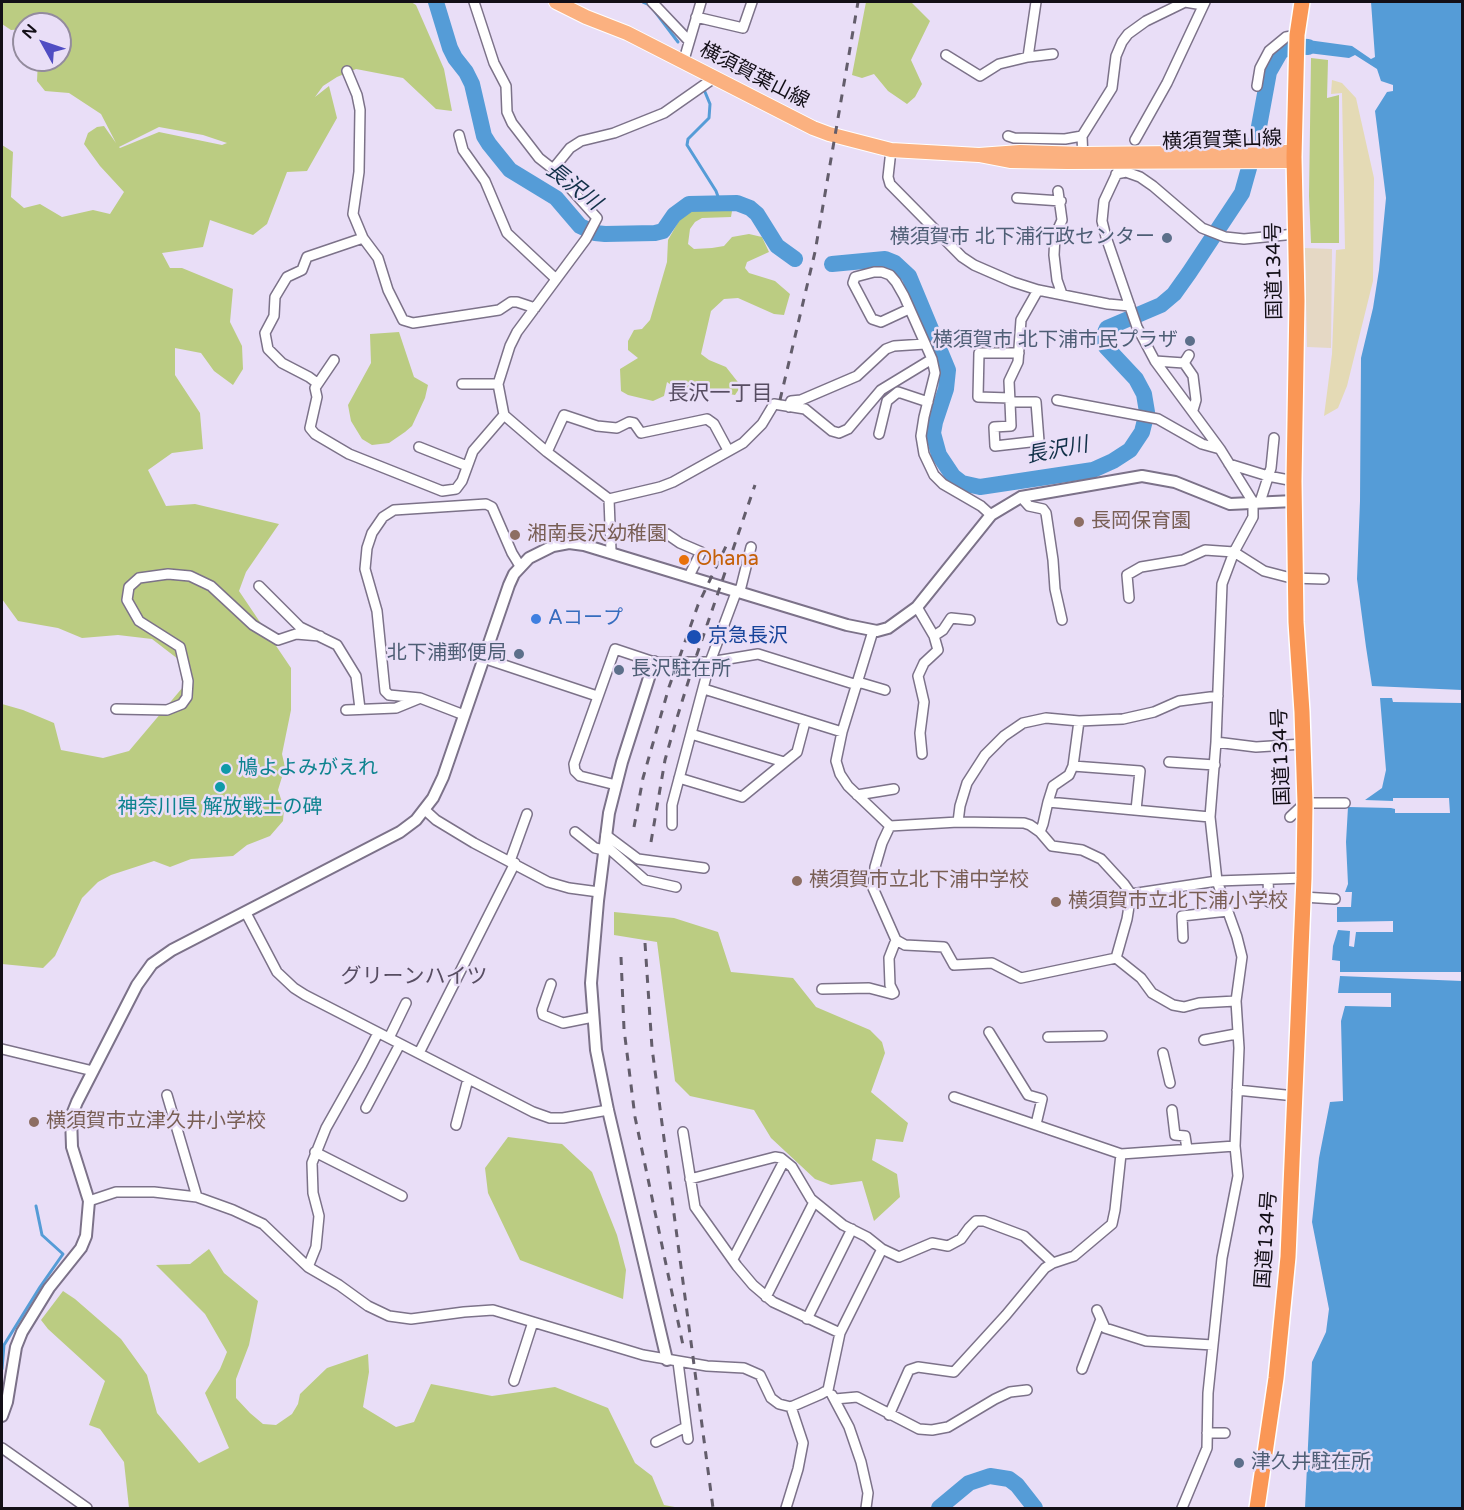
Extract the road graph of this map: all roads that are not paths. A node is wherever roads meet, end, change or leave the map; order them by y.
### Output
1 (474, 2) edge
2 (556, 2) edge
3 (652, 2) edge
4 (701, 2) edge
5 (752, 2) edge
6 (1036, 2) edge
7 (1302, 2) edge
8 (1204, 3) edge
9 (696, 17) junction
10 (1297, 35) junction
11 (689, 41) junction
12 (1053, 54) dead end
13 (946, 55) dead end
14 (1028, 57) junction
15 (683, 63) junction
16 (347, 71) dead end
17 (714, 78) junction
18 (1257, 86) dead end
19 (459, 135) dead end
20 (1008, 136) dead end
21 (1082, 136) junction
22 (1135, 141) dead end
23 (891, 150) junction
24 (1083, 158) junction
25 (1294, 158) junction
26 (553, 169) junction
27 (1017, 198) dead end
28 (1295, 234) junction
29 (363, 238) junction
30 (556, 279) junction
31 (1038, 290) junction
32 (1062, 294) junction
33 (535, 308) junction
34 (909, 309) junction
35 (1131, 310) junction
36 (925, 344) junction
37 (1019, 353) junction
38 (932, 359) junction
39 (334, 360) dead end
40 (1155, 361) junction
41 (317, 383) junction
42 (462, 384) dead end
43 (498, 384) junction
44 (1010, 400) junction
45 (1057, 400) dead end
46 (928, 402) junction
47 (789, 407) junction
48 (1193, 410) junction
49 (504, 415) junction
50 (879, 434) dead end
51 (1274, 438) dead end
52 (419, 447) dead end
53 (1220, 449) junction
54 (728, 450) junction
55 (547, 452) junction
56 (1229, 464) junction
57 (468, 466) junction
58 (1268, 476) junction
59 (1294, 481) junction
60 (1021, 497) junction
61 (609, 499) junction
62 (1294, 501) junction
63 (1257, 502) junction
64 (991, 515) junction
65 (611, 533) junction
66 (751, 547) dead end
67 (611, 551) junction
68 (1234, 552) junction
69 (520, 566) junction
70 (689, 576) junction
71 (1295, 579) junction
72 (1324, 579) dead end
73 (259, 586) dead end
74 (738, 591) junction
75 (1129, 598) dead end
76 (917, 607) junction
77 (970, 620) dead end
78 (1062, 621) dead end
79 (873, 631) junction
80 (320, 636) junction
81 (934, 636) junction
82 (483, 658) junction
83 (654, 662) junction
84 (710, 662) junction
85 (857, 684) junction
86 (704, 689) junction
87 (885, 690) dead end
88 (597, 696) junction
89 (1218, 696) junction
90 (420, 698) junction
91 (116, 709) dead end
92 (346, 710) dead end
93 (360, 710) junction
94 (464, 715) junction
95 (1079, 721) junction
96 (805, 722) junction
97 (842, 732) junction
98 (691, 734) junction
99 (1216, 742) junction
100 (1303, 744) junction
101 (922, 754) dead end
102 (784, 762) junction
103 (1169, 762) dead end
104 (1215, 765) junction
105 (1073, 766) junction
106 (679, 778) junction
107 (616, 785) junction
108 (894, 789) dead end
109 (857, 795) junction
110 (1048, 802) junction
111 (1305, 803) junction
112 (1345, 803) dead end
113 (425, 810) junction
114 (1136, 810) junction
115 (527, 814) dead end
116 (1210, 817) junction
117 (1290, 817) dead end
118 (958, 822) junction
119 (672, 825) dead end
120 (890, 826) junction
121 (575, 832) dead end
122 (1040, 832) junction
123 (605, 843) junction
124 (513, 862) junction
125 (704, 868) dead end
126 (1304, 878) junction
127 (1268, 880) junction
128 (1217, 881) junction
129 (676, 887) dead end
130 (599, 892) junction
131 (1131, 894) junction
132 (1303, 897) junction
133 (1335, 899) dead end
134 (1269, 902) dead end
135 (1228, 911) junction
136 (246, 913) junction
137 (1183, 938) dead end
138 (896, 940) junction
139 (1116, 958) junction
140 (552, 984) dead end
141 (822, 989) dead end
142 (1236, 1001) junction
143 (406, 1004) dead end
144 (593, 1017) junction
145 (988, 1032) dead end
146 (378, 1033) junction
147 (1236, 1034) junction
148 (1102, 1036) dead end
149 (1048, 1037) dead end
150 (388, 1038) junction
151 (1204, 1040) dead end
152 (400, 1044) junction
153 (2, 1049) edge
154 (419, 1053) junction
155 (1163, 1053) dead end
156 (93, 1071) junction
157 (468, 1079) junction
158 (1170, 1083) dead end
159 (1237, 1090) junction
160 (167, 1095) dead end
161 (1295, 1096) junction
162 (954, 1097) dead end
163 (366, 1108) dead end
164 (608, 1110) junction
165 (1172, 1110) dead end
166 (1036, 1124) junction
167 (456, 1125) dead end
168 (683, 1132) dead end
169 (1235, 1146) junction
170 (1186, 1149) junction
171 (315, 1152) junction
172 (1121, 1154) junction
173 (784, 1161) junction
174 (690, 1179) junction
175 (402, 1196) dead end
176 (197, 1197) junction
177 (89, 1201) junction
178 (814, 1202) junction
179 (852, 1229) junction
180 (882, 1249) junction
181 (733, 1259) junction
182 (1053, 1263) junction
183 (308, 1267) junction
184 (766, 1297) junction
185 (807, 1319) junction
186 (532, 1322) junction
187 (840, 1333) junction
188 (1213, 1345) junction
189 (667, 1360) junction
190 (678, 1362) junction
191 (1082, 1369) dead end
192 (514, 1381) dead end
193 (828, 1390) junction
194 (1027, 1390) dead end
195 (835, 1399) junction
196 (791, 1407) junction
197 (889, 1414) junction
198 (2, 1416) edge
199 (686, 1427) junction
200 (1225, 1433) dead end
201 (1207, 1434) junction
202 (688, 1438) dead end
203 (656, 1442) dead end
204 (2, 1448) edge
205 (87, 1509) edge
206 (786, 1509) edge
207 (866, 1509) edge
208 (1182, 1509) edge
209 (1257, 1509) edge

1 - 26 street
2 - 15 main road, 横須賀葉山線
3 - 11 street
4 - 9 street
5 - 9 street
6 - 14 street
7 - 10 highway, 国道134号
8 - 21 street
8 - 22 street
9 - 11 street
10 - 18 street
10 - 25 highway, 国道134号
11 - 15 street
12 - 14 street
13 - 14 street
15 - 17 main road, 横須賀葉山線
16 - 29 street
17 - 23 main road, 横須賀葉山線
17 - 26 street
19 - 30 street
20 - 21 street
21 - 24 street
23 - 24 main road, 横須賀葉山線
23 - 31 street
24 - 25 main road, 横須賀葉山線
25 - 28 highway, 国道134号
26 - 30 street
27 - 32 street
28 - 35 street
28 - 59 highway, 国道134号
29 - 33 street
29 - 41 street
30 - 33 street
31 - 32 street
31 - 37 street
32 - 35 street
33 - 43 street
34 - 34 street
34 - 36 street
35 - 40 street
36 - 38 street
36 - 47 street
37 - 44 street
37 - 44 street
38 - 46 street
38 - 47 street
39 - 41 street
40 - 48 street
40 - 48 street
41 - 57 street
42 - 43 street
43 - 49 street
44 - 44 street
45 - 53 street
46 - 50 street
46 - 64 street
47 - 54 street
48 - 53 street
49 - 55 street
49 - 57 street
51 - 58 street
52 - 57 street
53 - 56 street
54 - 55 street
54 - 61 street
55 - 61 street
56 - 58 street
56 - 63 street
58 - 59 street
58 - 63 street
59 - 62 highway, 国道134号
60 - 63 street
60 - 64 street
60 - 78 street
61 - 65 street
62 - 63 street
62 - 71 highway, 国道134号
63 - 68 street
64 - 76 street
65 - 67 street
65 - 70 street
66 - 74 street
67 - 69 street
67 - 70 street
68 - 71 street
68 - 75 street
68 - 89 street
69 - 82 street
69 - 90 street
70 - 74 street
71 - 72 street
71 - 100 highway, 国道134号
73 - 80 street
74 - 79 street
74 - 84 street
76 - 79 street
76 - 81 street
77 - 81 street
79 - 85 street
80 - 91 street
80 - 93 street
81 - 101 street
82 - 88 street
82 - 94 street
83 - 84 street
83 - 88 street
83 - 107 street
84 - 85 street
84 - 86 street
85 - 87 street
85 - 97 street
86 - 96 street
86 - 98 street
88 - 107 street
89 - 95 street
89 - 99 street
90 - 93 street
90 - 94 street
92 - 93 street
94 - 113 street
95 - 105 street
95 - 118 street
96 - 97 street
96 - 102 street
97 - 109 street
98 - 102 street
98 - 106 street
99 - 100 street
99 - 104 street
100 - 111 highway, 国道134号
102 - 106 street
103 - 104 street
104 - 116 street
105 - 110 street
105 - 114 street
106 - 119 street
107 - 123 street
108 - 109 street
109 - 120 street
110 - 114 street
110 - 122 street
111 - 112 street
111 - 117 street
111 - 126 highway, 国道134号
113 - 124 street
113 - 136 street
114 - 116 street
115 - 124 street
116 - 128 street
118 - 120 street
118 - 122 street
120 - 138 street
121 - 123 street
122 - 131 street
123 - 125 street
123 - 129 street
123 - 130 street
124 - 130 street
124 - 154 street
126 - 127 street
126 - 132 highway, 国道134号
127 - 128 street
127 - 134 street
128 - 131 street
128 - 135 street
130 - 144 street
131 - 139 street
132 - 133 street
132 - 161 highway, 国道134号
135 - 137 street
135 - 142 street
136 - 146 street
136 - 156 street
138 - 139 street
138 - 141 street
139 - 142 street
140 - 144 street
142 - 147 street
143 - 150 street
144 - 164 street
145 - 166 street
146 - 150 street
146 - 171 street
147 - 151 street
147 - 159 street
148 - 149 street
150 - 152 street
152 - 154 street
152 - 163 street
153 - 156 street
154 - 157 street
155 - 158 street
156 - 177 street
157 - 164 street
157 - 167 street
159 - 161 street
159 - 169 street
160 - 176 street
161 - 209 highway, 国道134号
162 - 166 street
164 - 189 street
165 - 170 street
166 - 172 street
168 - 174 street
169 - 170 street
169 - 188 street
170 - 172 street
171 - 175 street
171 - 183 street
172 - 182 street
173 - 174 street
173 - 178 street
173 - 181 street
174 - 181 street
176 - 177 street
176 - 183 street
177 - 198 street
178 - 179 street
178 - 184 street
179 - 180 street
179 - 185 street
180 - 182 street
180 - 187 street
181 - 184 street
182 - 197 street
183 - 186 street
184 - 185 street
185 - 187 street
186 - 189 street
186 - 192 street
187 - 193 street
188 - 191 street
188 - 201 street
189 - 190 street
190 - 196 street
190 - 199 street
193 - 195 street
193 - 196 street
194 - 197 street
195 - 197 street
195 - 207 street
196 - 206 street
199 - 202 street
199 - 203 street
200 - 201 street
201 - 208 street
204 - 205 street

